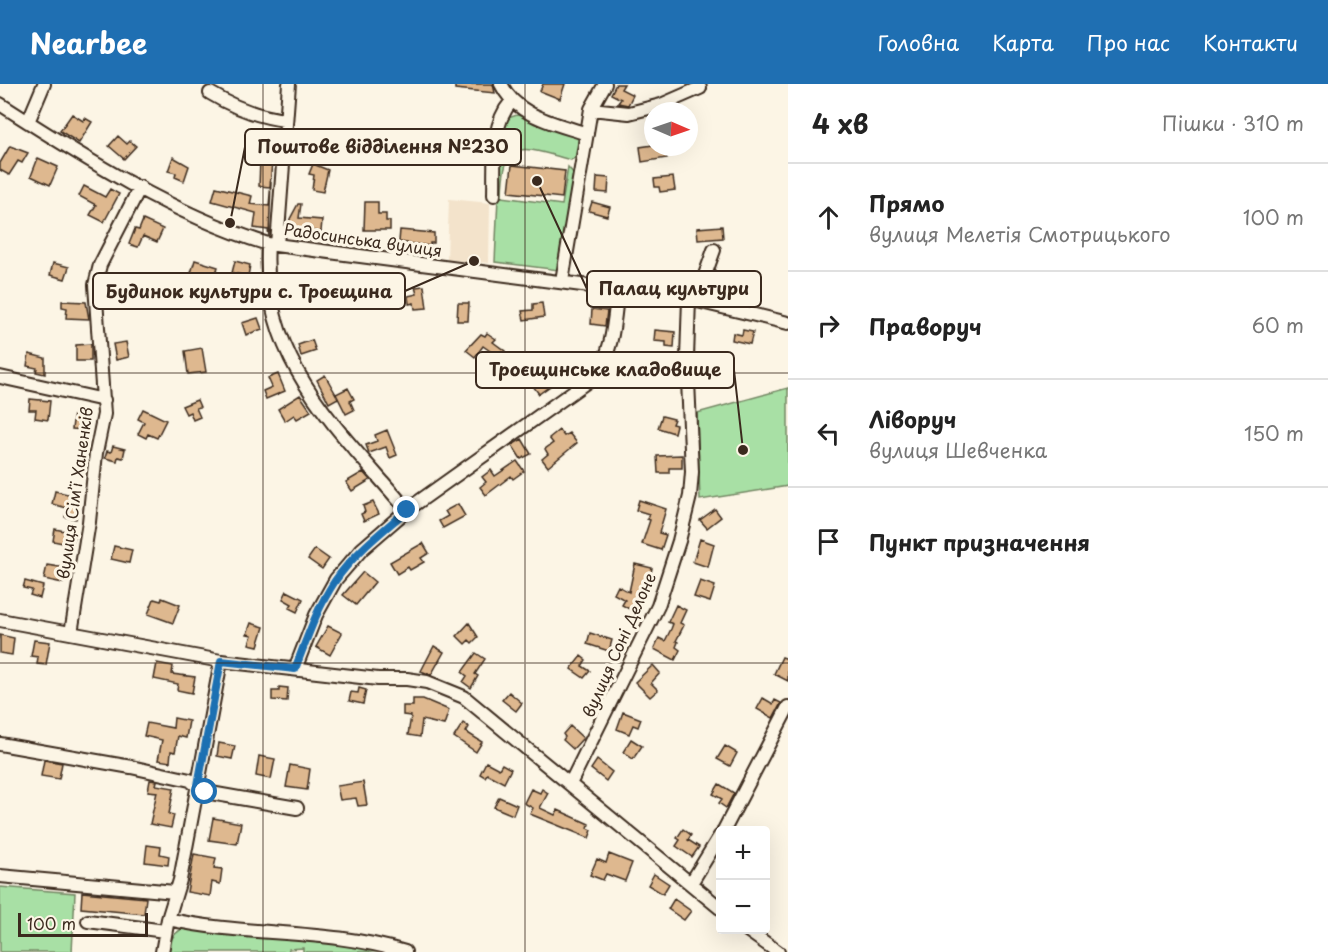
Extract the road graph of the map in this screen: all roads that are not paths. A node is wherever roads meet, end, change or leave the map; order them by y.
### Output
1 (44, 84) edge
2 (289, 84) edge
3 (501, 84) edge
4 (605, 84) edge
5 (700, 88) dead end
6 (210, 93) dead end
7 (511, 102) junction
8 (0, 104) edge
9 (591, 109) junction
10 (286, 120) junction
11 (28, 122) junction
12 (587, 134) junction
13 (140, 188) junction
14 (494, 195) dead end
15 (273, 244) junction
16 (714, 250) dead end
17 (562, 280) junction
18 (618, 288) junction
19 (692, 299) junction
20 (788, 323) edge
21 (0, 377) edge
22 (104, 400) junction
23 (407, 510) junction
24 (0, 620) edge
25 (71, 633) junction
26 (221, 661) junction
27 (295, 669) junction
28 (788, 707) edge
29 (0, 744) edge
30 (570, 784) junction
31 (198, 785) junction
32 (297, 808) dead end
33 (727, 826) edge
34 (716, 842) edge
35 (0, 876) edge
36 (691, 883) junction
37 (175, 892) junction
38 (716, 905) edge
39 (88, 921) dead end
40 (166, 925) junction
41 (753, 934) edge
42 (162, 952) edge
43 (405, 952) edge
44 (778, 952) edge

1 - 11 street
2 - 10 street
3 - 7 street
4 - 9 street
5 - 9 street
6 - 10 street
7 - 12 street
7 - 14 street
8 - 11 street, Радосинська вулиця
9 - 12 street
10 - 15 street
11 - 13 street, Радосинська вулиця
12 - 17 street
13 - 15 street, Радосинська вулиця
13 - 22 street, вулиця Сімʼї Ханенків
15 - 17 street, Радосинська вулиця
15 - 23 street
16 - 19 street, вулиця Соні Делоне
17 - 18 street, Радосинська вулиця
18 - 19 street, Радосинська вулиця
18 - 23 street
19 - 20 street, Радосинська вулиця
19 - 30 street, вулиця Соні Делоне
21 - 22 street
22 - 25 street, вулиця Сімʼї Ханенків
23 - 27 street
24 - 25 street
25 - 26 street
26 - 27 street
26 - 31 street
27 - 30 street
28 - 33 street
29 - 31 street
30 - 36 street
31 - 32 street
31 - 37 street
34 - 36 street
35 - 37 street
36 - 38 street
37 - 40 street
39 - 40 street
40 - 42 street
40 - 43 street
41 - 44 street

